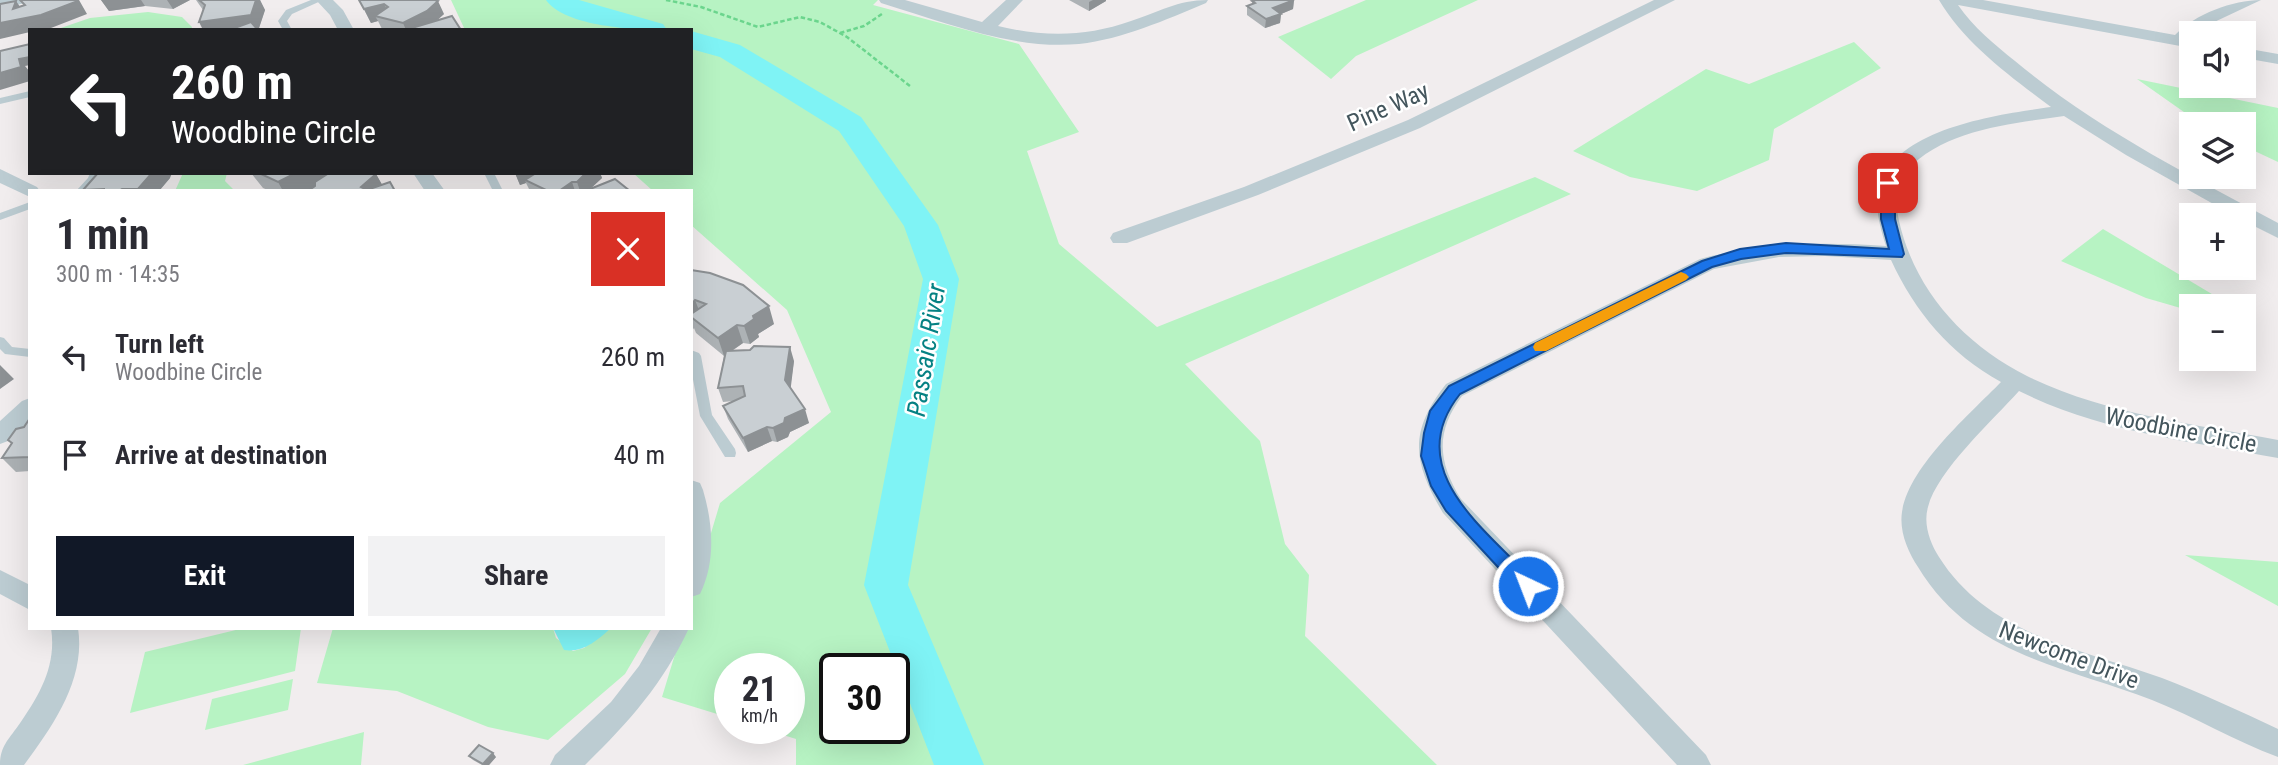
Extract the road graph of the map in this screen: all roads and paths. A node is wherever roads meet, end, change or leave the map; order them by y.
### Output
1 (19, 0) edge
2 (666, 0) edge
3 (1015, 0) edge
4 (1200, 0) edge
5 (1667, 0) edge
6 (1947, 0) edge
7 (1956, 0) edge
8 (2253, 0) edge
9 (327, 1) edge
10 (893, 1) edge
11 (0, 4) edge
12 (2208, 21) edge
13 (987, 27) junction
14 (287, 28) edge
15 (345, 28) edge
16 (841, 33) junction
17 (2179, 41) edge
18 (2256, 55) edge
19 (2278, 59) edge
20 (910, 86) dead end
21 (28, 94) edge
22 (0, 101) edge
23 (2065, 110) junction
24 (0, 175) edge
25 (94, 175) edge
26 (83, 189) edge
27 (28, 190) edge
28 (28, 206) edge
29 (0, 218) edge
30 (2278, 231) edge
31 (1120, 238) dead end
32 (1897, 254) junction
33 (0, 341) edge
34 (28, 353) edge
35 (693, 355) edge
36 (2016, 380) junction
37 (28, 409) edge
38 (0, 435) edge
39 (2278, 449) edge
40 (730, 453) dead end
41 (693, 496) edge
42 (693, 574) edge
43 (0, 582) edge
44 (28, 598) edge
45 (64, 630) edge
46 (675, 630) edge
47 (2278, 744) edge
48 (6, 765) edge
49 (565, 765) edge
50 (1696, 765) edge

1 - 11 street
2 - 16 path
3 - 13 street
4 - 13 street
5 - 31 street, Pine Way
6 - 23 street
7 - 17 street
8 - 12 street
9 - 14 lane
9 - 15 street
10 - 13 street
10 - 16 path
16 - 20 path
18 - 19 street
21 - 22 lane
23 - 30 street
23 - 32 street, Woodbine Circle
24 - 27 street
25 - 26 lane
28 - 29 lane
32 - 36 street, Woodbine Circle
32 - 50 street
33 - 34 lane
35 - 40 lane
36 - 39 street, Woodbine Circle
36 - 47 street, Newcome Drive
37 - 38 street
41 - 42 street
43 - 44 street
45 - 48 street
46 - 49 street

